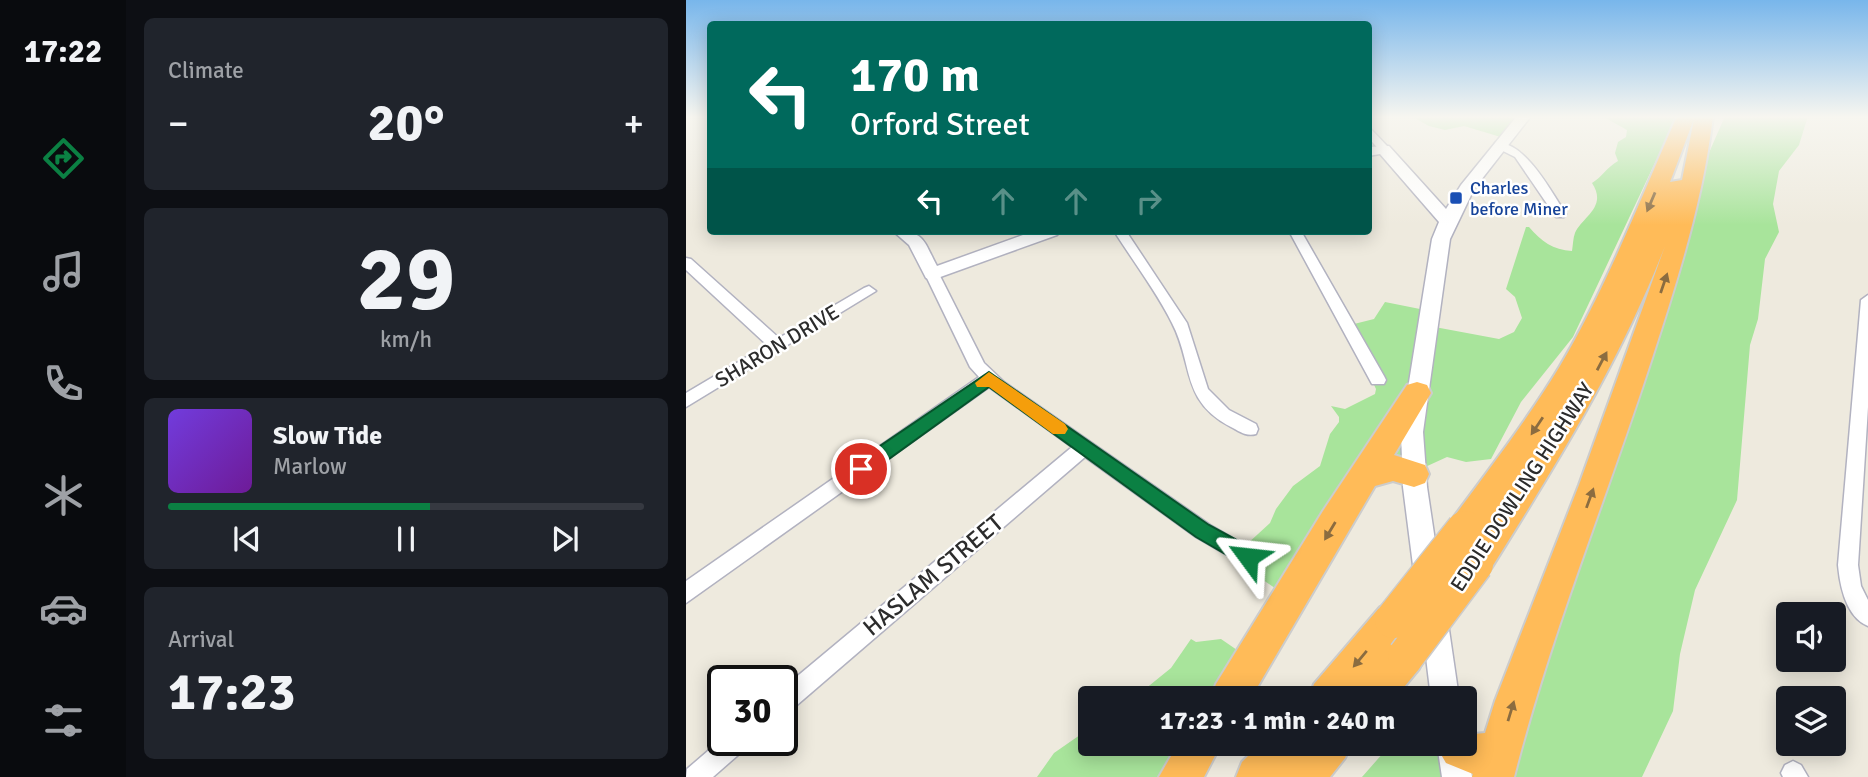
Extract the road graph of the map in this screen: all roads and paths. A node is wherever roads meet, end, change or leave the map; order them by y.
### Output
1 (1378, 152) edge
2 (1493, 152) edge
3 (1514, 152) edge
4 (1671, 152) edge
5 (1690, 152) edge
6 (1699, 152) edge
7 (1560, 214) dead end
8 (1447, 222) junction
9 (907, 235) edge
10 (1040, 235) edge
11 (1123, 235) edge
12 (1297, 235) edge
13 (686, 262) edge
14 (932, 274) junction
15 (869, 291) dead end
16 (1868, 300) edge
17 (777, 345) junction
18 (1865, 363) edge
19 (989, 378) junction
20 (1378, 380) dead end
21 (1417, 393) junction
22 (686, 401) edge
23 (1250, 429) dead end
24 (1084, 447) junction
25 (1367, 474) junction
26 (1414, 474) junction
27 (1248, 557) dead end
28 (686, 593) edge
29 (1868, 616) edge
30 (1237, 686) edge
31 (1338, 686) edge
32 (1380, 686) edge
33 (1443, 686) edge
34 (798, 689) edge
35 (1477, 755) edge
36 (719, 756) edge
37 (1193, 756) edge
38 (1276, 756) edge
39 (1321, 756) edge
40 (1455, 756) edge
41 (1497, 762) edge
42 (695, 777) edge
43 (1180, 777) edge
44 (1257, 777) edge
45 (1303, 777) edge
46 (1457, 777) edge

1 - 8 main road
2 - 8 main road
3 - 7 street
4 -> 31 highway, EDDIE DOWLING HIGHWAY, bridge
32 -> 5 highway, EDDIE DOWLING HIGHWAY, bridge
41 -> 6 highway
8 - 21 main road
9 - 14 main road
10 - 14 main road
11 - 23 street
12 - 20 street
13 - 17 street
14 - 19 street
15 - 17 street, SHARON DRIVE
16 - 18 street
17 - 22 street, SHARON DRIVE
18 - 29 street
19 - 24 street
19 - 28 street
21 - 25 highway
21 - 26 main road
24 - 27 street
24 - 34 street, HASLAM STREET
25 - 26 highway
25 -> 30 highway
26 - 33 main road
35 - 41 highway
36 - 42 street
37 - 43 highway
38 - 44 highway
39 - 45 highway
40 - 46 main road

